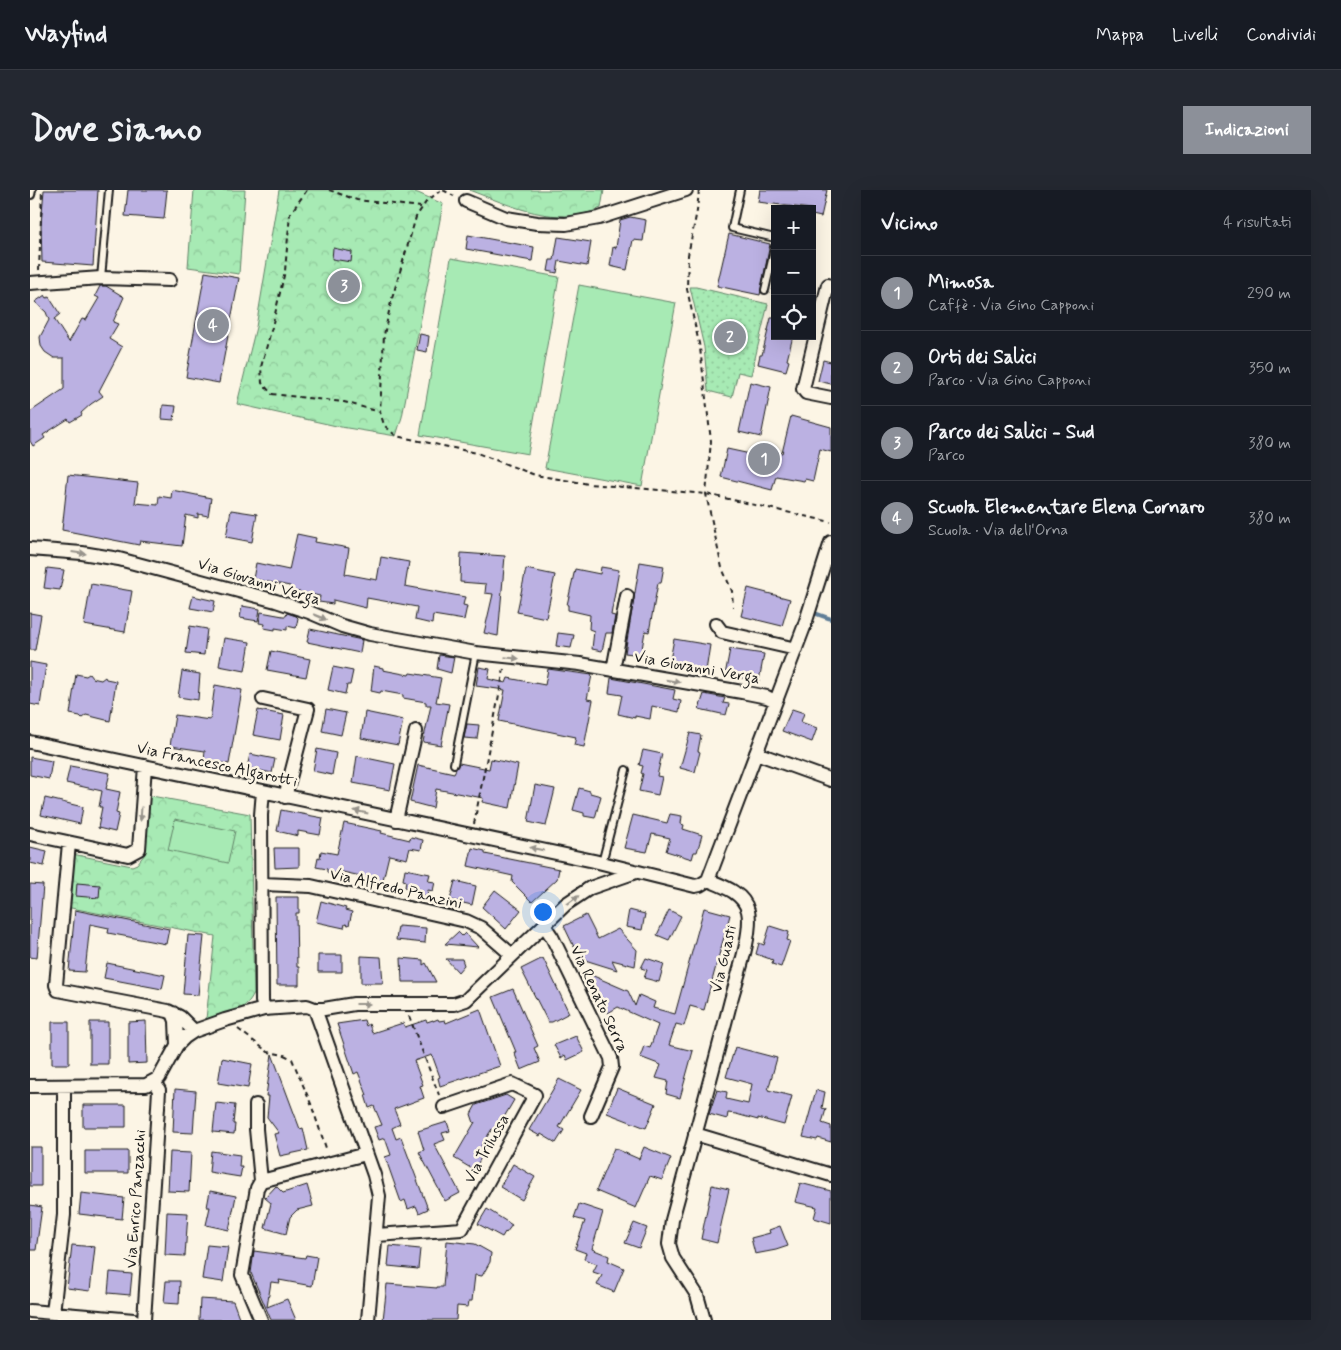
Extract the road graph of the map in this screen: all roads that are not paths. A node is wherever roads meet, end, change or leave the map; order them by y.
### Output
1 (32, 190) edge
2 (109, 190) edge
3 (686, 190) edge
4 (740, 190) edge
5 (30, 195) edge
6 (466, 201) dead end
7 (771, 237) edge
8 (774, 250) edge
9 (101, 278) junction
10 (35, 279) edge
11 (170, 280) dead end
12 (828, 285) dead end
13 (765, 290) dead end
14 (831, 398) edge
15 (831, 542) edge
16 (30, 549) edge
17 (627, 596) dead end
18 (716, 624) dead end
19 (796, 649) junction
20 (476, 653) junction
21 (613, 670) junction
22 (264, 699) dead end
23 (776, 701) junction
24 (416, 731) dead end
25 (30, 742) edge
26 (756, 752) junction
27 (454, 764) dead end
28 (145, 766) junction
29 (626, 770) dead end
30 (831, 780) edge
31 (263, 791) junction
32 (286, 797) junction
33 (396, 820) junction
34 (30, 834) edge
35 (68, 843) junction
36 (602, 863) junction
37 (636, 872) junction
38 (708, 880) junction
39 (262, 884) junction
40 (544, 925) junction
41 (512, 955) junction
42 (264, 1009) junction
43 (315, 1009) junction
44 (173, 1013) junction
45 (194, 1031) junction
46 (177, 1045) junction
47 (154, 1082) junction
48 (30, 1086) edge
49 (64, 1086) junction
50 (256, 1106) dead end
51 (444, 1107) road end
52 (592, 1116) dead end
53 (695, 1134) junction
54 (366, 1154) junction
55 (831, 1175) edge
56 (261, 1181) junction
57 (377, 1235) junction
58 (30, 1311) edge
59 (53, 1313) junction
60 (134, 1320) edge
61 (144, 1320) edge
62 (261, 1320) edge
63 (368, 1320) edge
64 (704, 1320) edge

1 - 5 lane
2 - 9 lane
3 - 6 street
4 - 7 lane
8 - 13 lane
9 - 10 street
9 - 11 street
12 - 14 street
15 - 19 street
16 -> 20 street, Via Giovanni Verga
17 - 21 street, Via Giovanni Verga
18 - 19 street
19 - 23 street
20 -> 21 street, Via Giovanni Verga
20 - 27 lane
21 -> 23 street, Via Giovanni Verga
22 - 32 street
23 - 26 street
24 - 33 street
25 - 28 street, Via Francesco Algarotti
26 - 30 street
26 - 38 street
28 - 31 street, Via Francesco Algarotti
28 -> 35 street
29 - 36 lane
31 - 32 street, Via Francesco Algarotti
31 - 39 street
33 -> 32 street, Via Francesco Algarotti
36 -> 33 street, Via Francesco Algarotti
34 - 35 street
35 - 44 street
36 - 37 street, Via Francesco Algarotti
37 - 38 street, Via Francesco Algarotti
40 -> 37 street
38 - 53 street, Via Guasti
39 - 41 street, Via Alfredo Panzini
39 - 42 street
40 - 41 street
40 - 52 street, Via Renato Serra
43 -> 41 street
42 - 43 street
42 - 45 street
43 - 54 street
44 - 45 street
44 - 46 street
45 - 46 street
46 - 47 street
47 - 49 street
47 - 61 street, Via Enrico Panzacchi
48 - 49 street
49 - 59 street
50 - 56 street
51 - 57 street, Via Trilussa
53 - 55 street
53 - 64 street, Via Guasti
54 - 56 street
54 - 57 street
56 - 62 street
57 - 63 street
58 - 59 street
59 - 60 street

